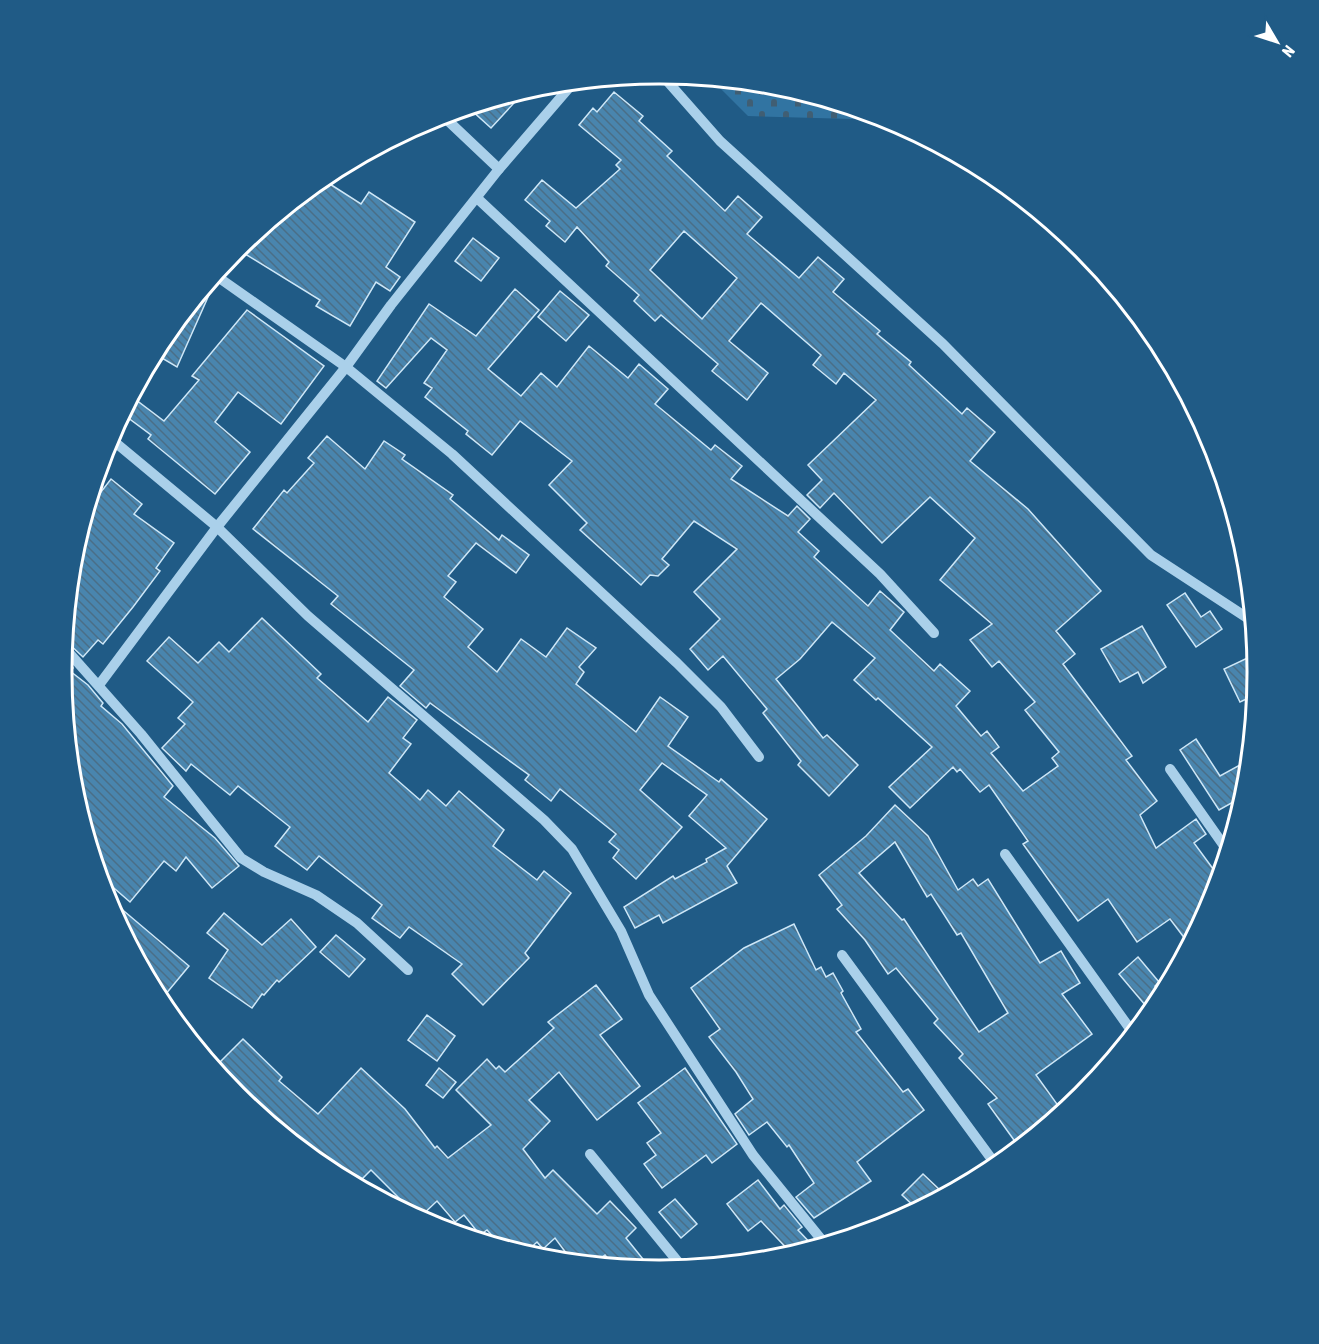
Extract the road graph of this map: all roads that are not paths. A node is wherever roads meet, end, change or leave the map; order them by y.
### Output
1 (670, 85) edge
2 (565, 93) edge
3 (451, 123) edge
4 (499, 169) junction
5 (477, 198) junction
6 (222, 280) edge
7 (346, 367) junction
8 (118, 445) edge
9 (217, 527) junction
10 (1244, 616) edge
11 (934, 633) dead end
12 (72, 656) edge
13 (99, 685) junction
14 (759, 757) dead end
15 (1170, 769) dead end
16 (1222, 842) edge
17 (1005, 854) dead end
18 (842, 955) dead end
19 (408, 970) dead end
20 (1128, 1027) edge
21 (590, 1154) dead end
22 (990, 1157) edge
23 (819, 1237) edge
24 (676, 1259) edge

1 - 10 street
2 - 4 street
3 - 4 street
4 - 5 street
5 - 7 street
5 - 11 street
6 - 7 street
7 - 9 street
7 - 14 street
8 - 9 street
9 - 13 street
9 - 23 street
12 - 13 street
13 - 19 street
15 - 16 street
17 - 20 street
18 - 22 street
21 - 24 street

